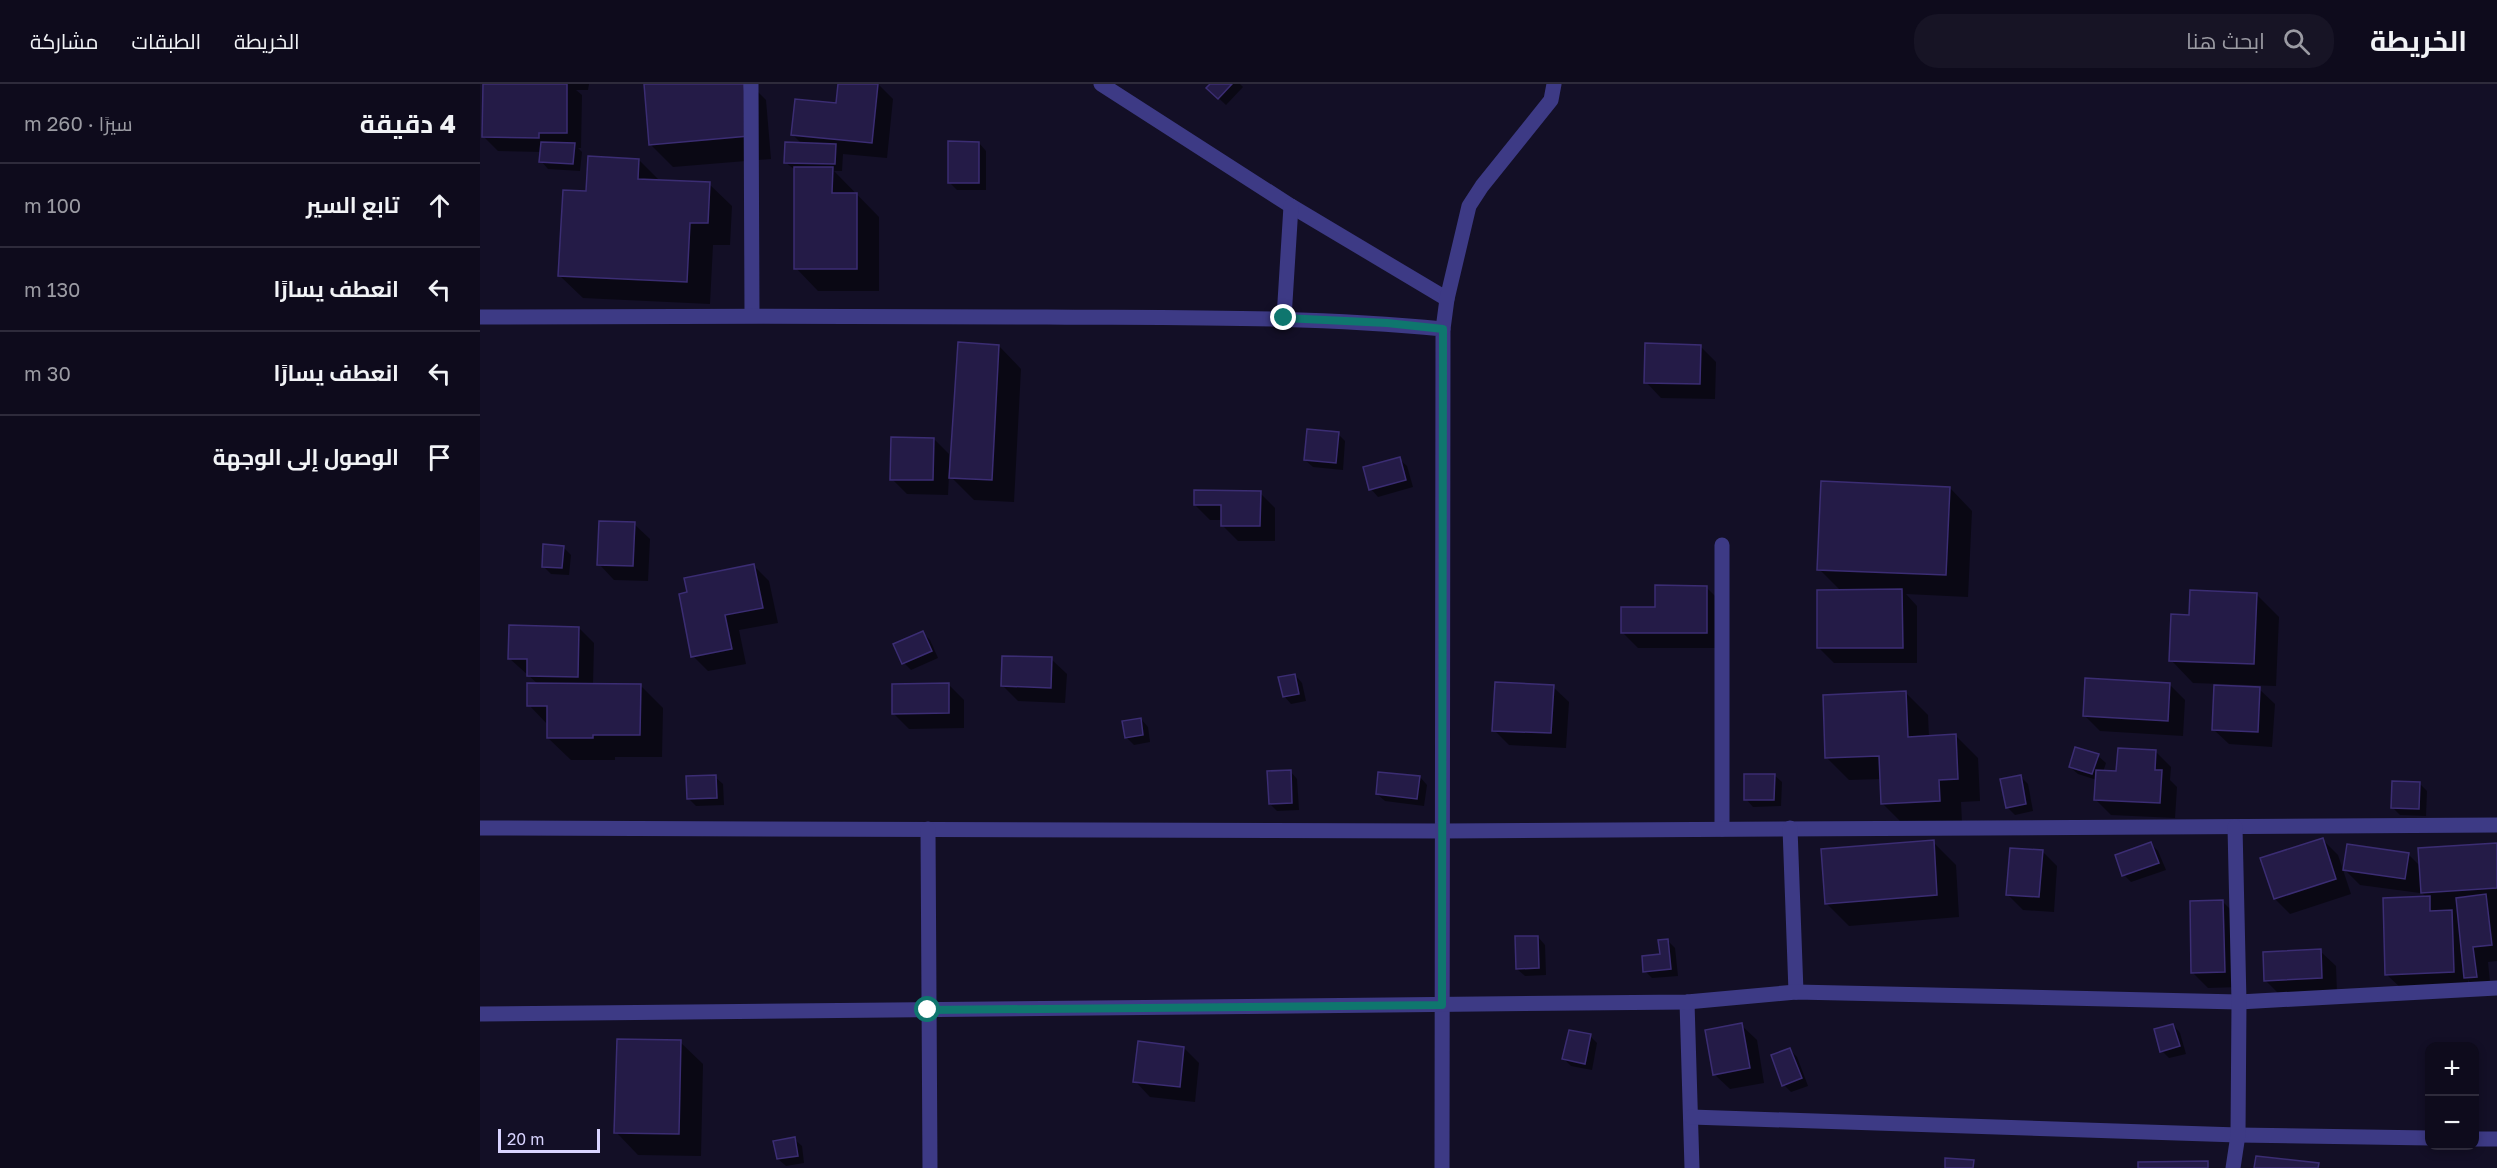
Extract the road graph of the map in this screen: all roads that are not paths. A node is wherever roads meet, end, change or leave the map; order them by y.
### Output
1 (751, 84) edge
2 (1101, 84) edge
3 (1554, 84) edge
4 (1291, 206) junction
5 (1447, 299) junction
6 (752, 315) junction
7 (480, 317) edge
8 (1284, 318) junction
9 (1443, 329) junction
10 (1722, 545) dead end
11 (2497, 825) edge
12 (2235, 826) junction
13 (480, 828) edge
14 (1790, 828) junction
15 (928, 829) junction
16 (1722, 829) junction
17 (1442, 831) junction
18 (2497, 988) edge
19 (1796, 992) junction
20 (1688, 1002) junction
21 (2239, 1002) junction
22 (1442, 1005) junction
23 (928, 1010) junction
24 (480, 1014) edge
25 (1691, 1117) junction
26 (2238, 1135) junction
27 (2425, 1138) edge
28 (2479, 1139) edge
29 (2497, 1139) edge
30 (930, 1168) edge
31 (1442, 1168) edge
32 (1692, 1168) edge
33 (2233, 1168) edge

1 - 6 street
2 - 4 street
3 - 5 street
4 - 5 street
4 - 8 street
5 - 9 street
6 - 7 street
6 - 8 street
8 - 9 street
9 - 17 street
10 - 16 street
11 - 12 street
12 - 14 street
12 - 21 street
13 - 15 street
14 - 16 street
14 - 19 street
15 - 17 street
15 - 23 street
16 - 17 street
17 - 22 street
18 - 21 street
19 - 20 street
19 - 21 street
20 - 22 street
20 - 25 street
21 - 26 street
22 - 23 street
22 - 31 street
23 - 24 street
23 - 30 street
25 - 26 street
25 - 32 street
26 - 27 street
26 - 33 street
28 - 29 street

